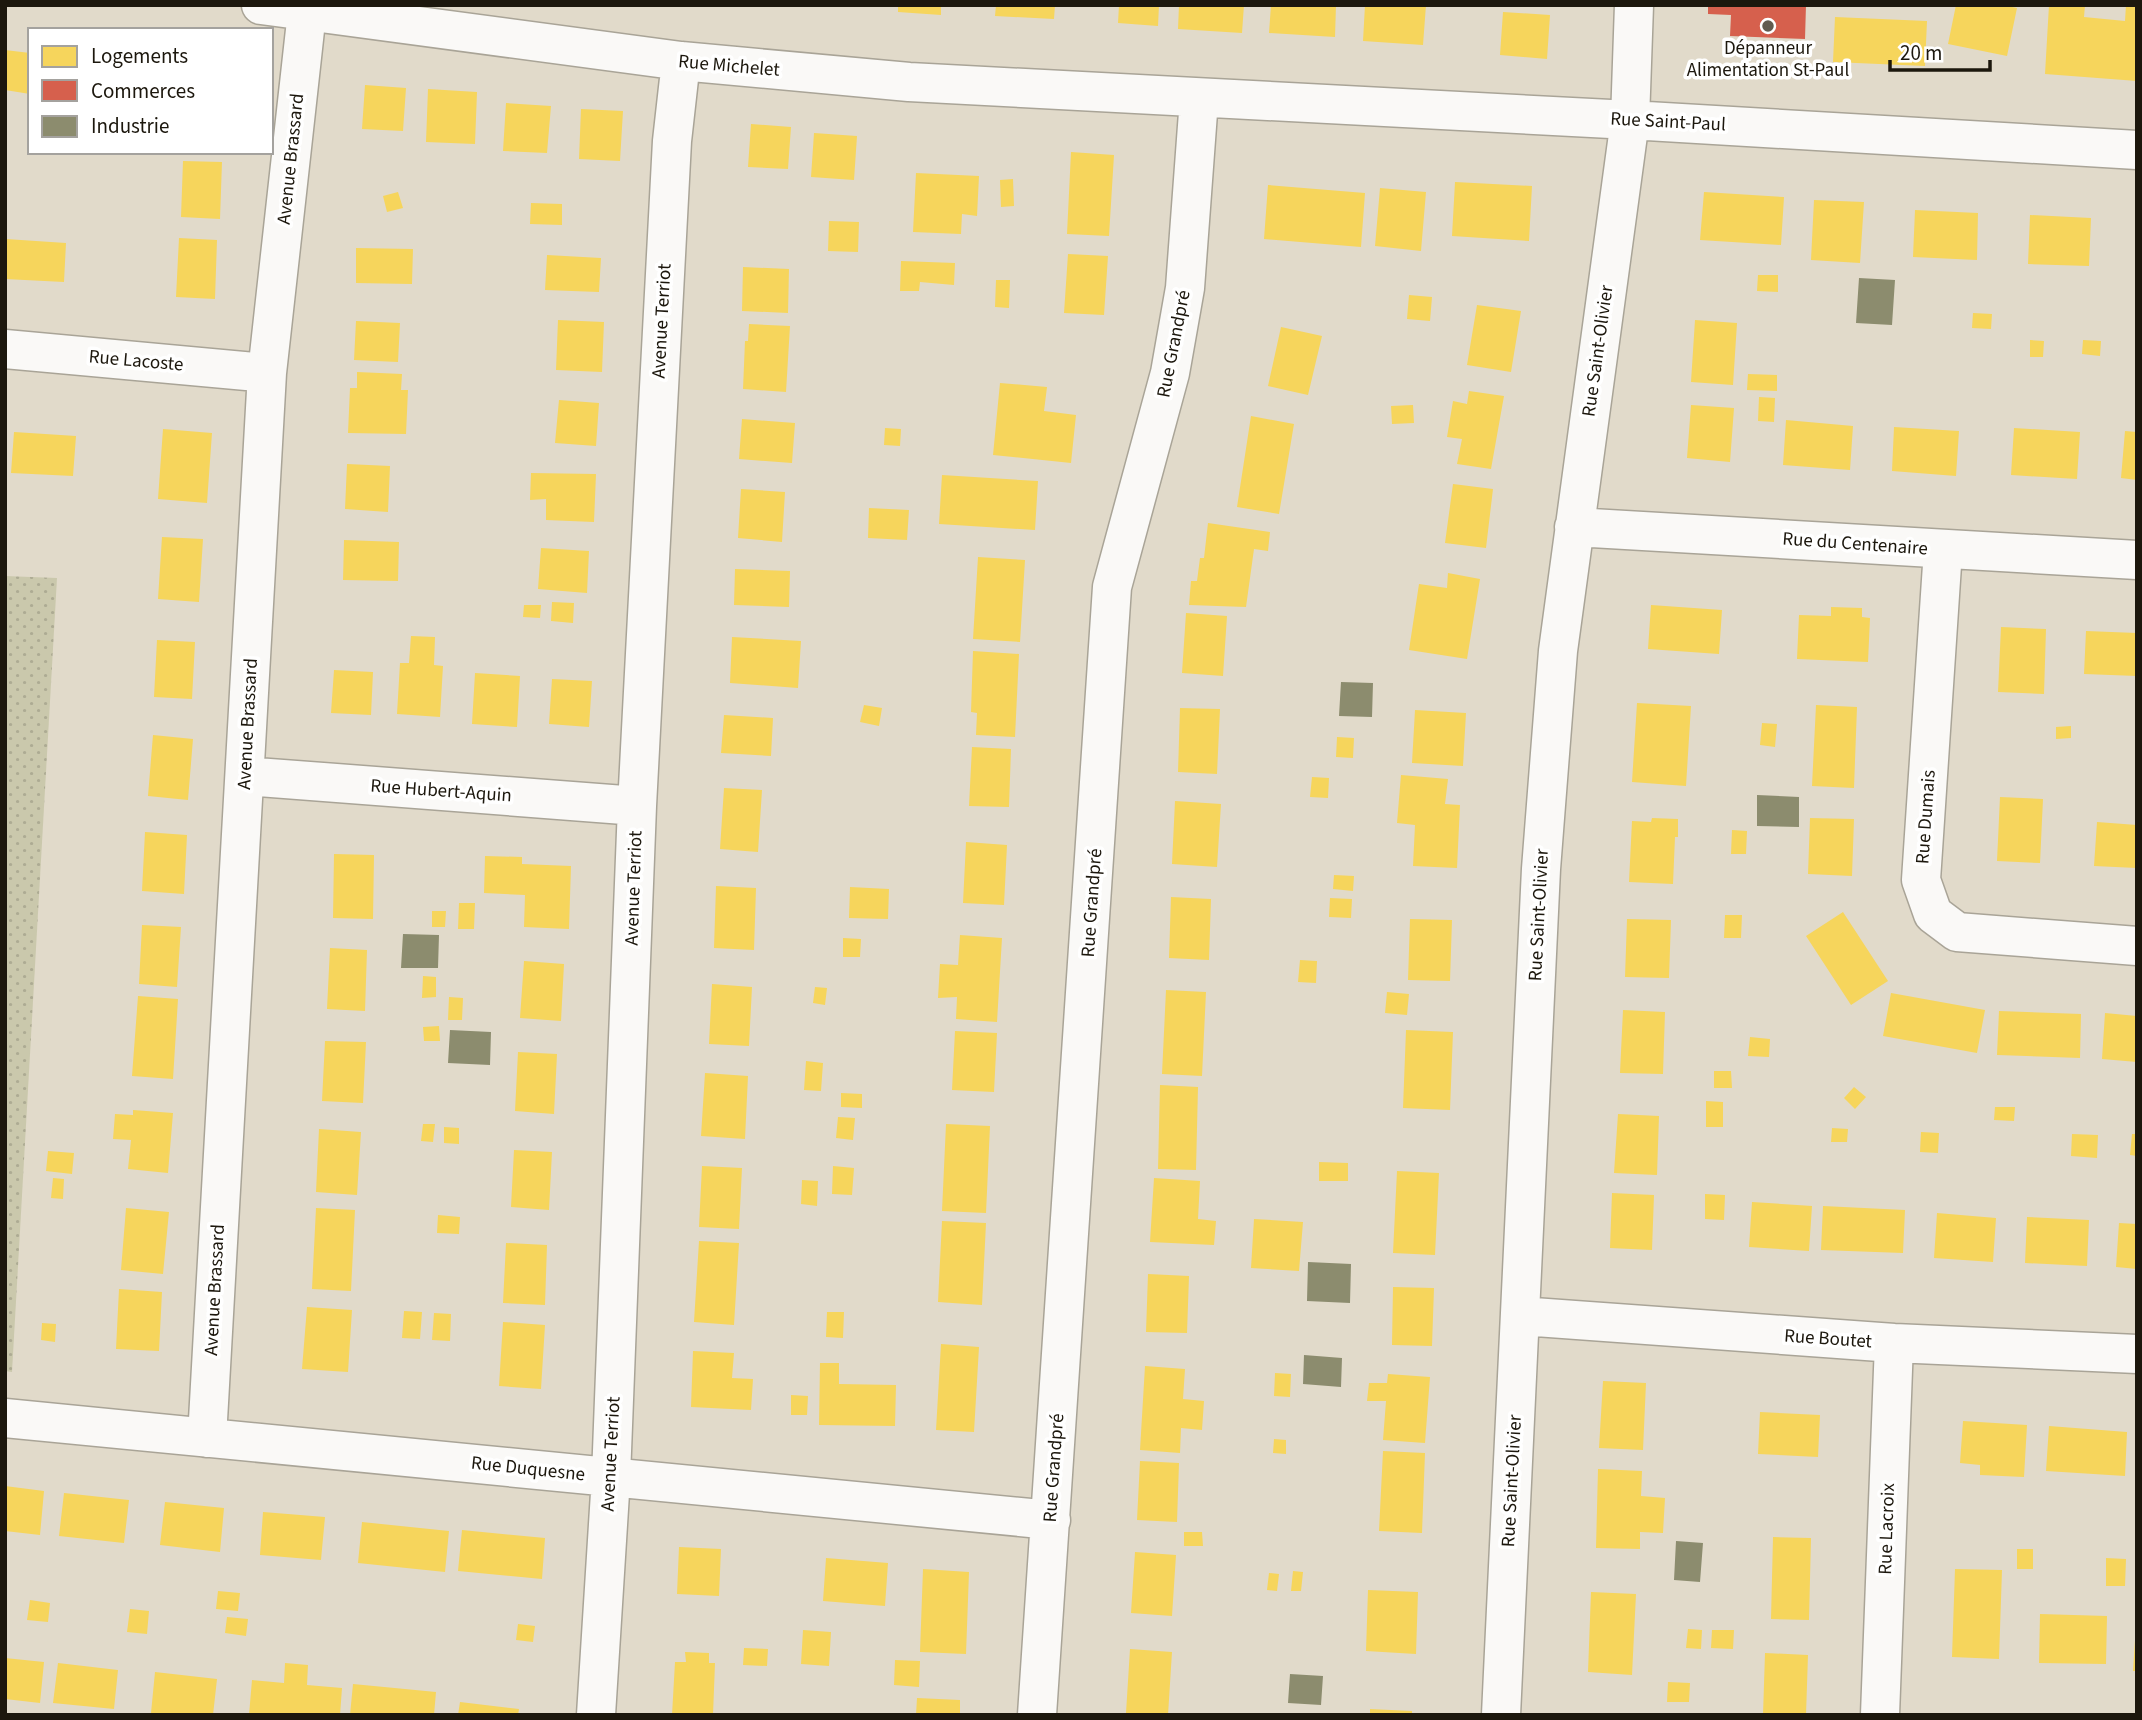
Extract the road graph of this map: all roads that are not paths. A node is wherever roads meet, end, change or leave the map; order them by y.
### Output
1 (261, 5) edge
2 (1634, 5) edge
3 (307, 12) junction
4 (681, 61) junction
5 (1199, 99) junction
6 (1630, 120) junction
7 (2137, 150) edge
8 (5, 349) edge
9 (267, 373) junction
10 (1574, 527) junction
11 (1944, 550) junction
12 (2137, 560) edge
13 (245, 776) junction
14 (637, 806) junction
15 (2137, 946) edge
16 (1521, 1316) junction
17 (1894, 1343) junction
18 (2137, 1354) edge
19 (5, 1418) edge
20 (207, 1438) junction
21 (611, 1477) junction
22 (1051, 1520) junction
23 (596, 1715) edge
24 (1037, 1715) edge
25 (1501, 1715) edge
26 (1880, 1715) edge

1 - 3 street, Rue Michelet
2 - 6 street, Rue Saint-Olivier
3 - 4 street, Rue Michelet
3 - 9 street, Avenue Brassard
4 - 5 street, Rue Michelet
4 - 14 street, Avenue Terriot
5 - 6 street, Rue Saint-Paul
5 - 22 street, Rue Grandpré
6 - 7 street, Rue Saint-Paul
6 - 10 street, Rue Saint-Olivier
8 - 9 street, Rue Lacoste
9 - 13 street, Avenue Brassard
10 - 11 street, Rue du Centenaire
10 - 16 street, Rue Saint-Olivier
11 - 12 street, Rue du Centenaire
11 - 15 street, Rue Dumais
13 - 14 street, Rue Hubert-Aquin
13 - 20 street, Avenue Brassard
14 - 21 street, Avenue Terriot
16 - 17 street, Rue Boutet
16 - 25 street, Rue Saint-Olivier
17 - 18 street, Rue Boutet
17 - 26 street, Rue Lacroix
19 - 20 street, Rue Duquesne
20 - 21 street, Rue Duquesne
21 - 22 street, Rue Duquesne
21 - 23 street, Avenue Terriot
22 - 24 street, Rue Grandpré

